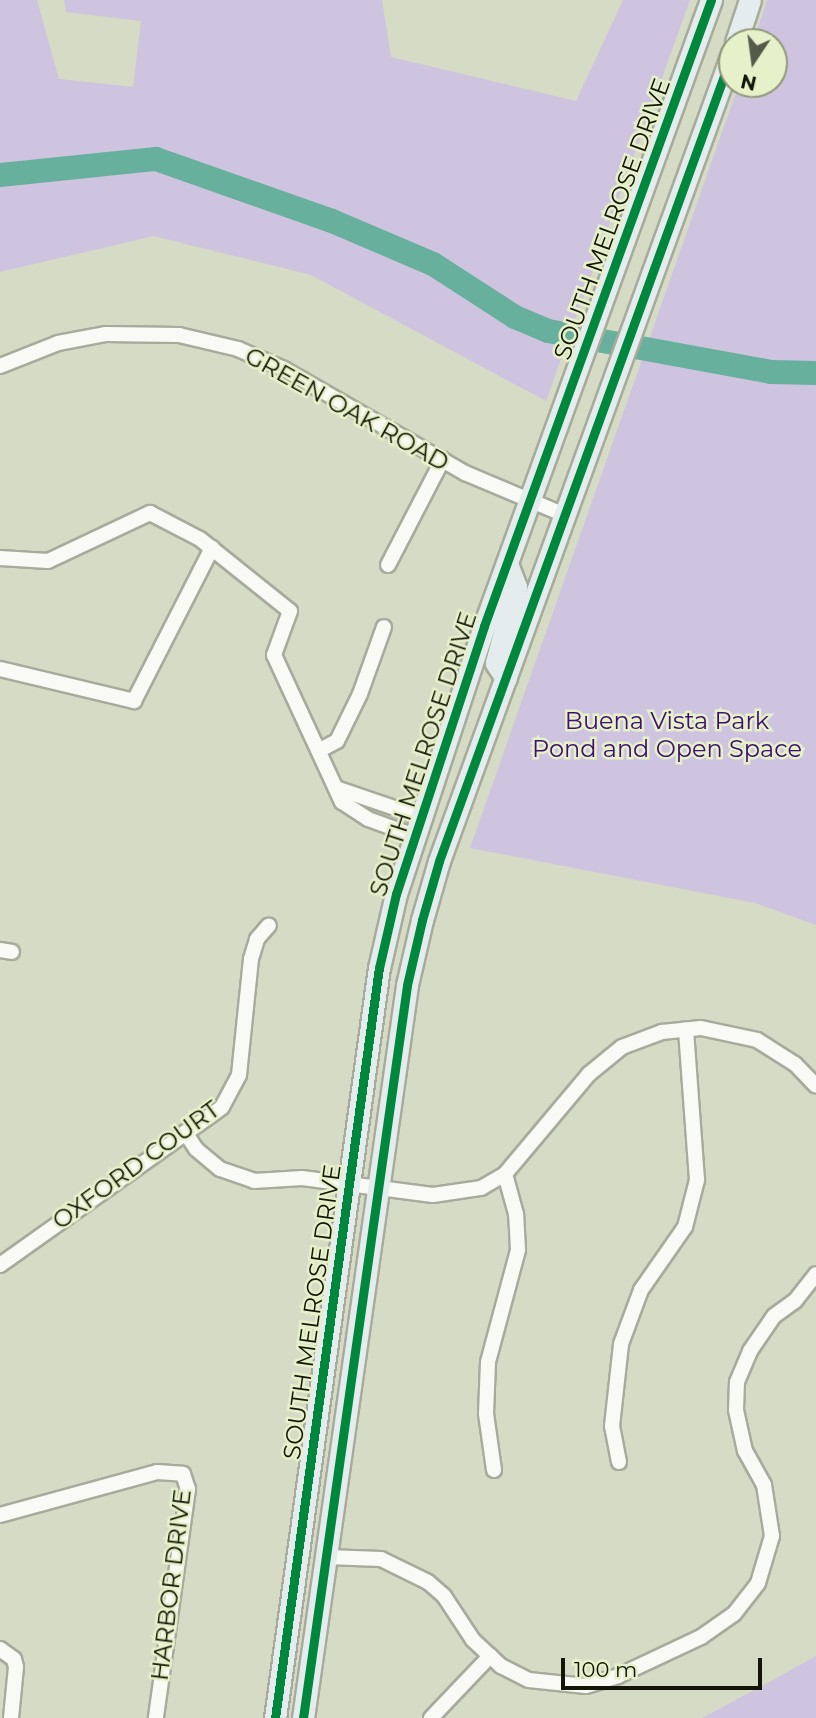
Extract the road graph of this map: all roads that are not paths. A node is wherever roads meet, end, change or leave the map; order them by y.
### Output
1 (711, 0) edge
2 (750, 0) edge
3 (741, 28) edge
4 (718, 93) edge
5 (0, 366) edge
6 (443, 459) junction
7 (529, 502) junction
8 (565, 514) junction
9 (212, 548) junction
10 (0, 558) edge
11 (508, 564) junction
12 (388, 565) dead end
13 (384, 627) dead end
14 (0, 669) edge
15 (506, 678) junction
16 (320, 750) junction
17 (339, 789) junction
18 (418, 827) junction
19 (269, 925) dead end
20 (686, 1028) junction
21 (816, 1086) edge
22 (185, 1132) junction
23 (505, 1174) junction
24 (348, 1186) junction
25 (377, 1190) junction
26 (0, 1265) edge
27 (816, 1274) edge
28 (618, 1462) dead end
29 (494, 1470) dead end
30 (0, 1515) edge
31 (326, 1557) junction
32 (0, 1649) edge
33 (490, 1656) junction
34 (10, 1718) edge
35 (156, 1718) edge
36 (275, 1718) edge
37 (303, 1718) edge
38 (431, 1718) edge

1 - 7 main road, SOUTH MELROSE DRIVE
2 - 3 main road
4 - 8 main road, SOUTH MELROSE DRIVE
5 - 6 street, GREEN OAK ROAD
6 - 7 street, GREEN OAK ROAD
6 - 12 street
7 - 8 street, GREEN OAK ROAD
7 - 11 main road, SOUTH MELROSE DRIVE
8 - 15 main road, SOUTH MELROSE DRIVE
9 - 10 street
9 - 14 street
9 - 16 street
11 - 15 main road
11 - 18 main road, SOUTH MELROSE DRIVE
13 - 16 street
15 - 25 main road, SOUTH MELROSE DRIVE
16 - 17 street
17 - 18 street
17 - 18 street
18 - 24 main road, SOUTH MELROSE DRIVE
19 - 22 street, OXFORD COURT
20 - 21 street
20 - 23 street
20 - 28 street
22 - 24 street
22 - 26 street, OXFORD COURT
23 - 25 street
23 - 29 street
24 - 25 street
24 - 36 main road, SOUTH MELROSE DRIVE
25 - 31 main road, SOUTH MELROSE DRIVE
27 - 33 street
30 - 35 street, HARBOR DRIVE
31 - 33 street
31 - 37 main road, SOUTH MELROSE DRIVE
32 - 34 street
33 - 38 street

